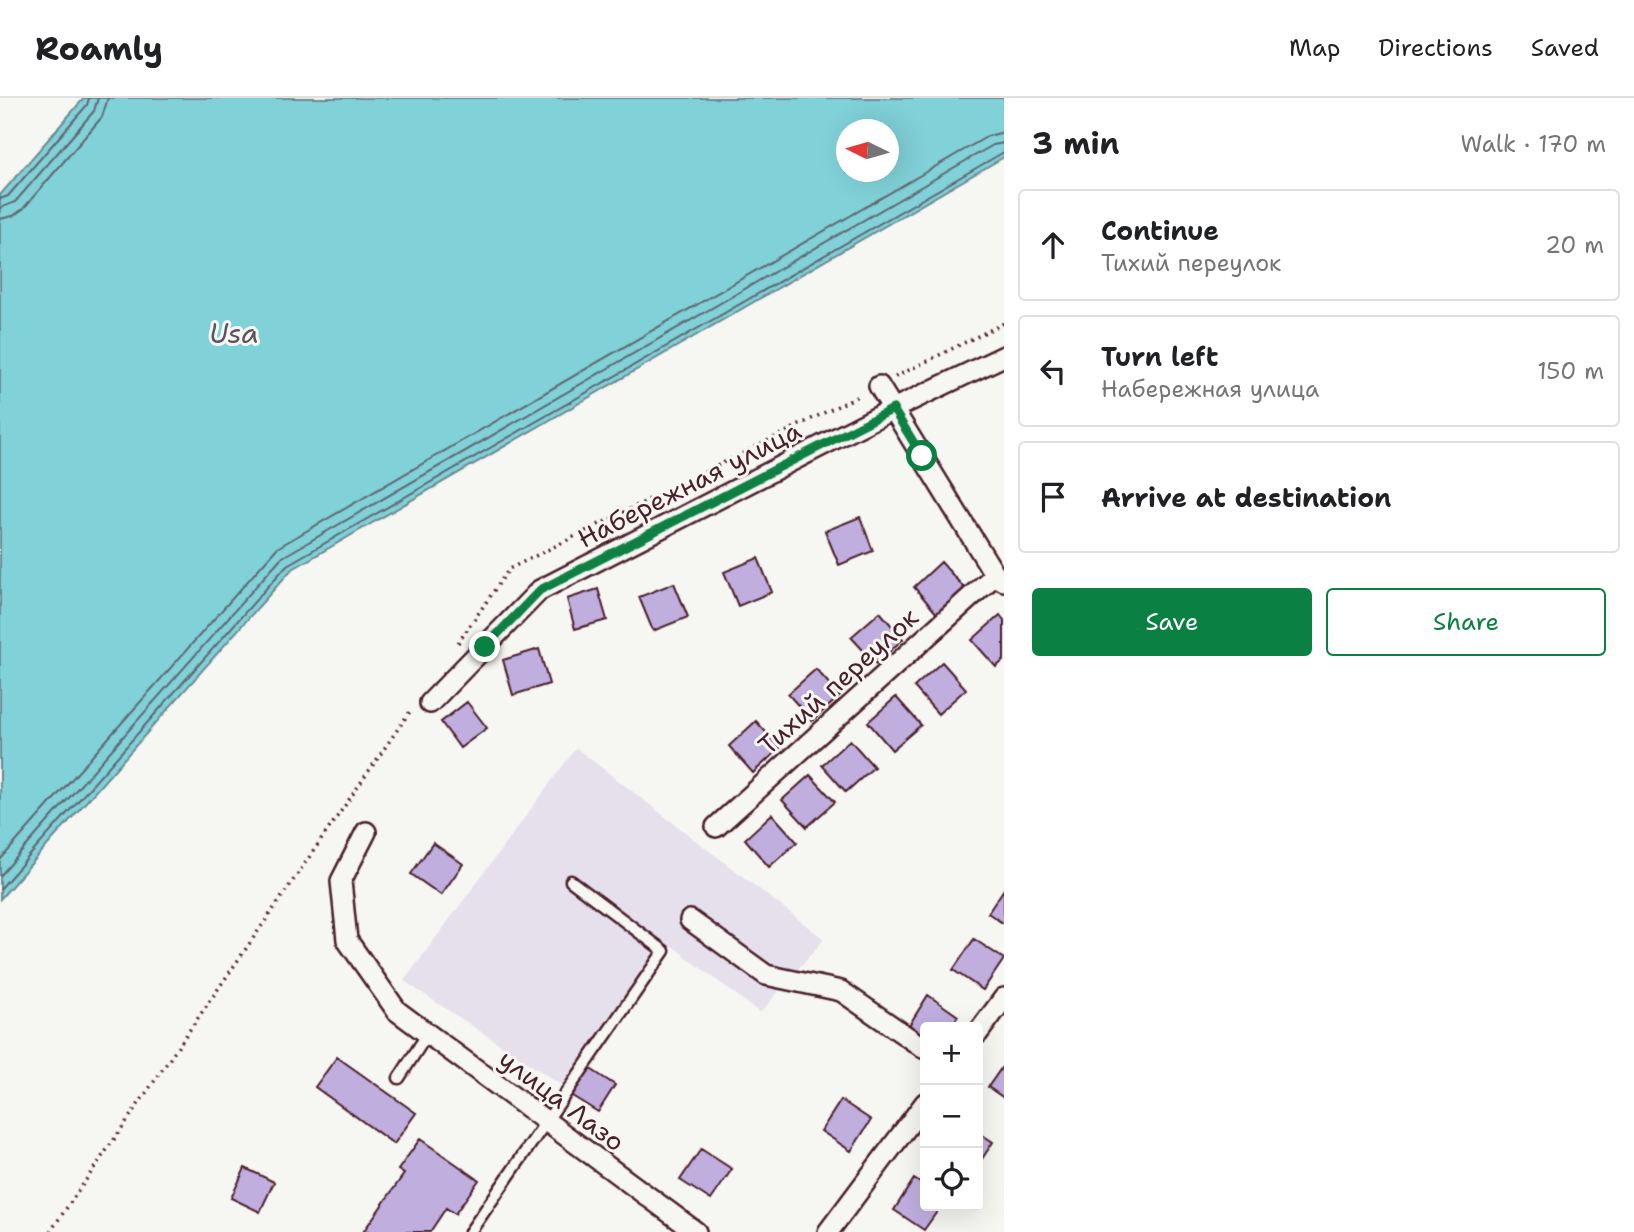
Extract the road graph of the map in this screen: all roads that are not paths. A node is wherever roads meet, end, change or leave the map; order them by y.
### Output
1 (1004, 356) edge
2 (879, 386) road end
3 (893, 409) junction
4 (1000, 578) edge
5 (423, 703) road end
6 (716, 827) dead end
7 (366, 832) dead end
8 (571, 881) dead end
9 (690, 920) dead end
10 (1004, 998) edge
11 (983, 1026) edge
12 (428, 1033) junction
13 (920, 1046) edge
14 (399, 1078) dead end
15 (920, 1110) edge
16 (547, 1122) junction
17 (470, 1232) edge
18 (696, 1232) edge
19 (828, 1232) edge

1 - 3 street, Набережная улица
2 - 3 street, Тихий переулок
3 - 4 street, Тихий переулок
3 - 5 street, Набережная улица
4 - 6 street, Тихий переулок
7 - 12 street, улица Лазо
8 - 16 lane
9 - 13 street
10 - 11 street
12 - 14 lane
12 - 16 street, улица Лазо
15 - 19 street
16 - 17 lane
16 - 18 street, улица Лазо

